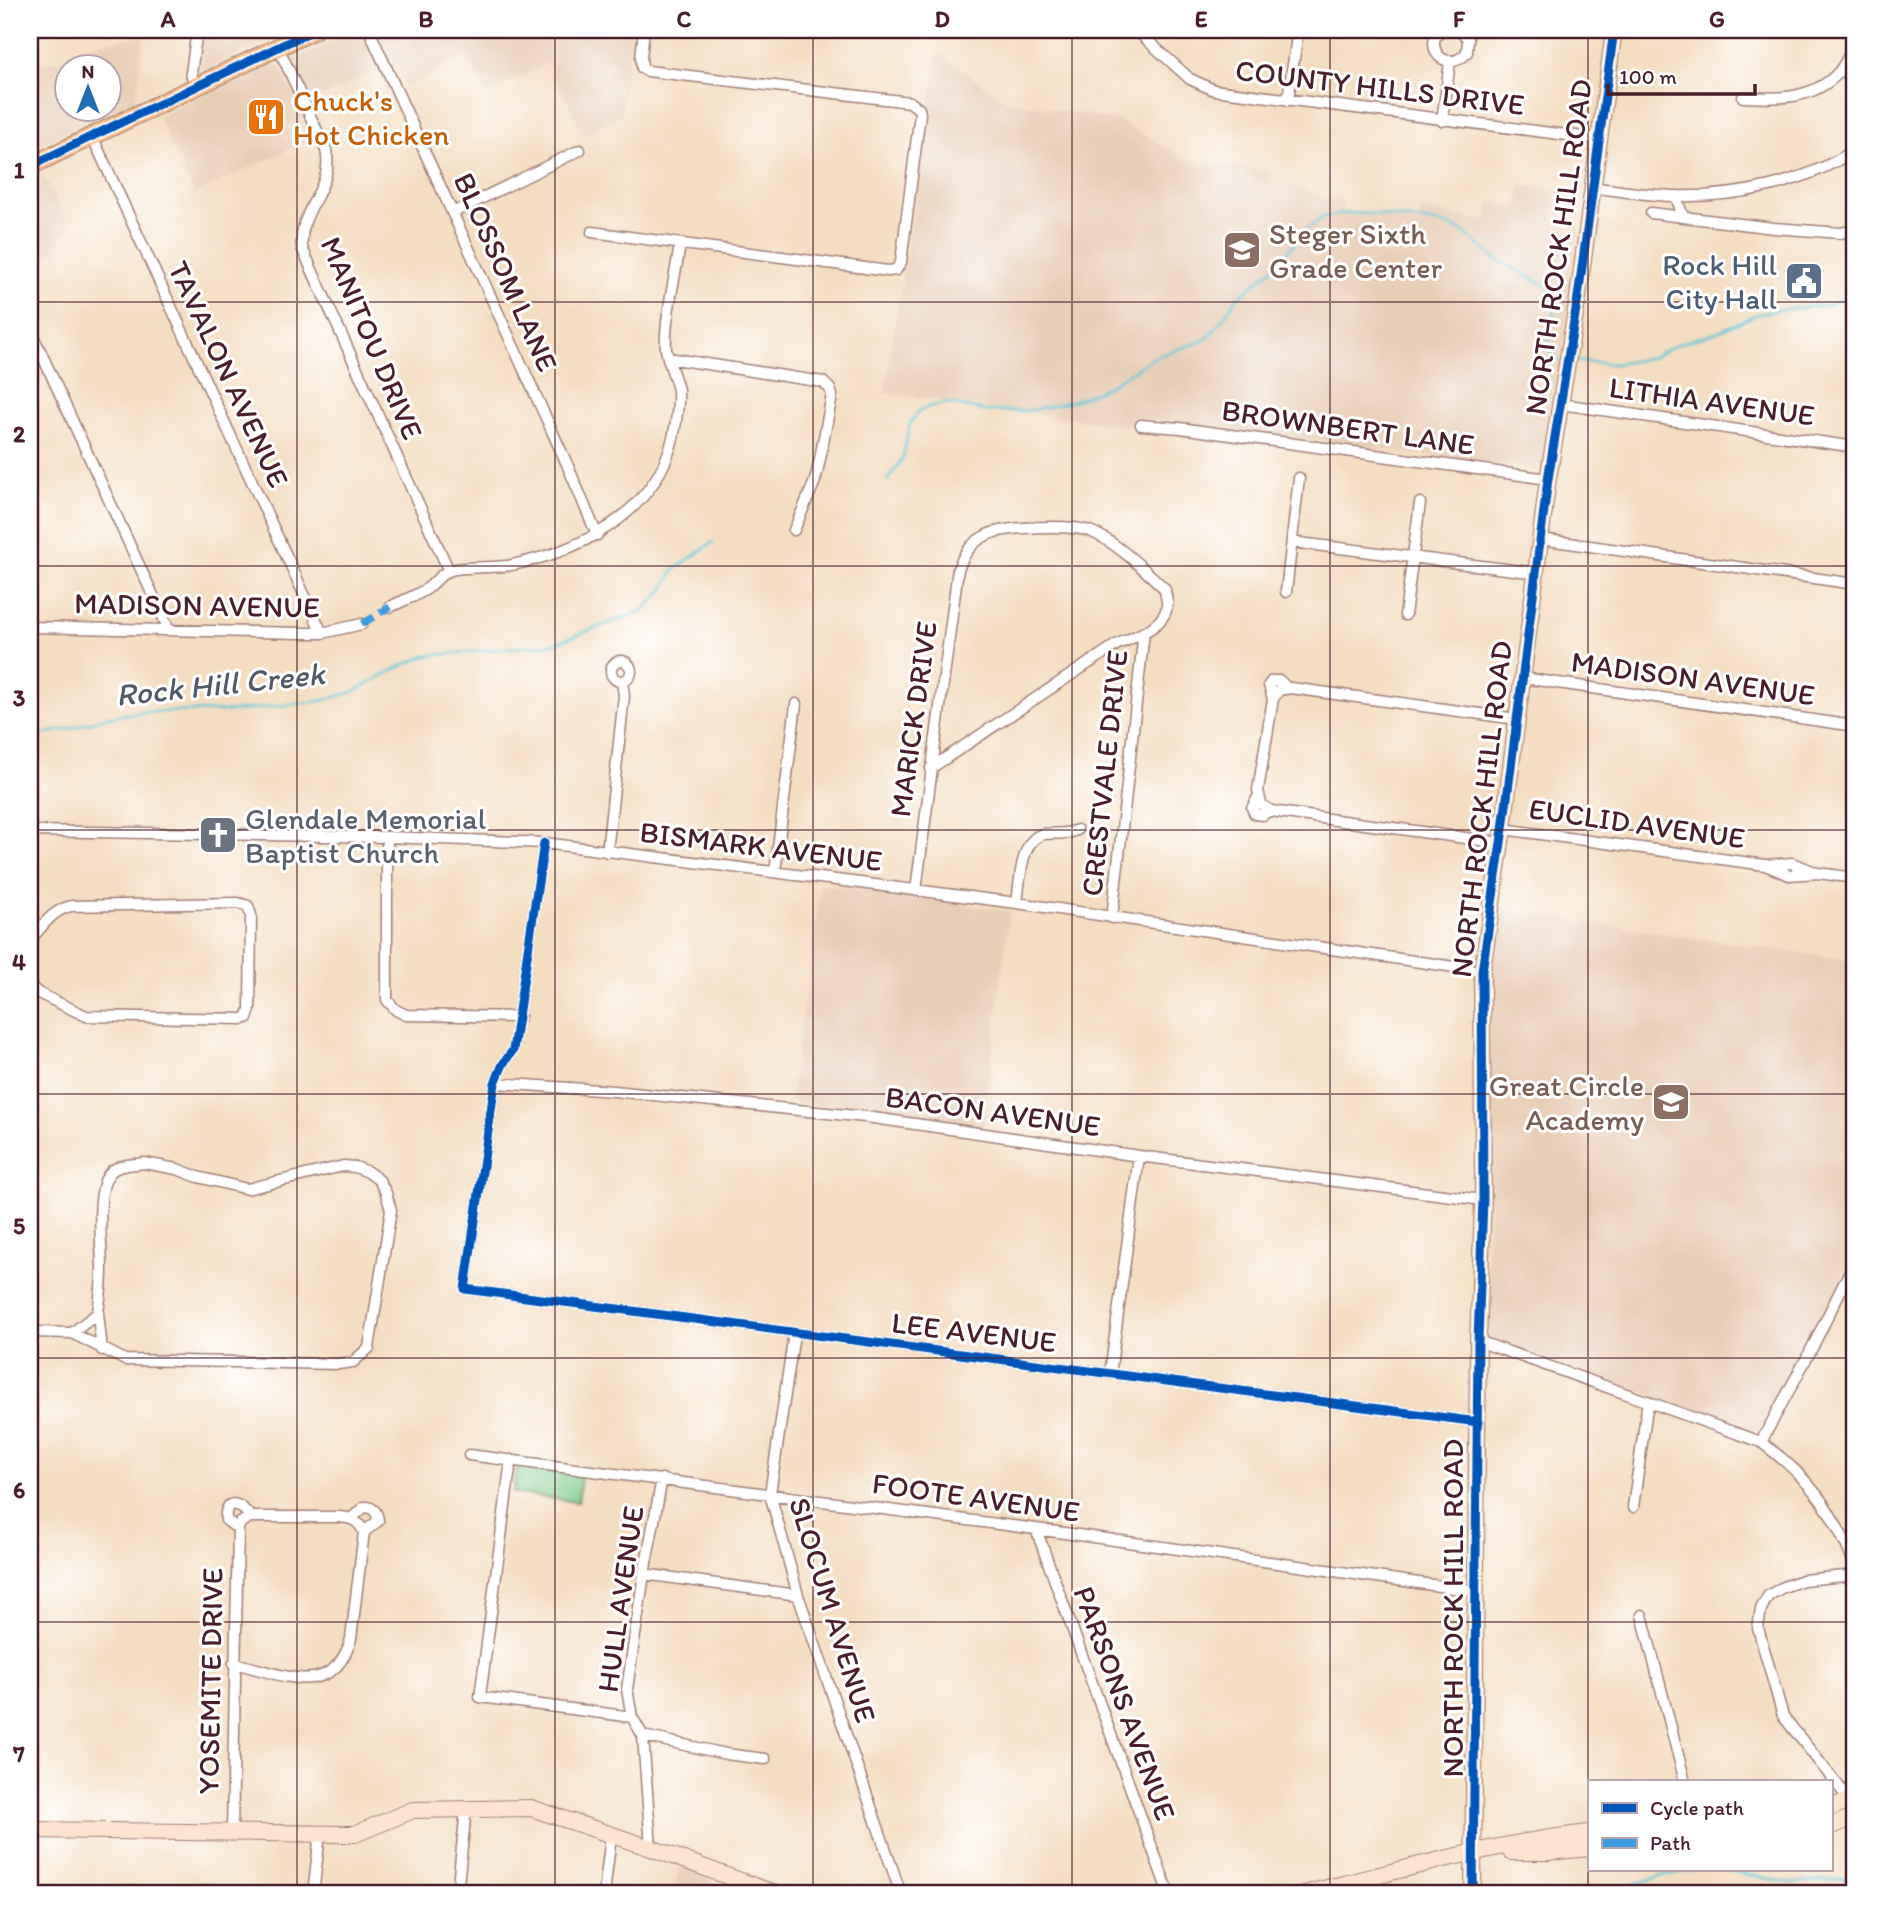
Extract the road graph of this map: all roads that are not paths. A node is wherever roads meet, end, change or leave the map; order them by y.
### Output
1 (197, 30) edge
2 (314, 30) edge
3 (369, 30) edge
4 (644, 30) edge
5 (1136, 30) edge
6 (1298, 30) edge
7 (1442, 30) edge
8 (1460, 30) edge
9 (1614, 30) edge
10 (1855, 44) edge
11 (278, 47) junction
12 (1450, 62) junction
13 (195, 87) junction
14 (1743, 97) dead end
15 (1288, 100) junction
16 (1442, 121) junction
17 (92, 136) junction
18 (1598, 139) junction
19 (580, 150) dead end
20 (1855, 150) edge
21 (30, 166) edge
22 (1592, 187) junction
23 (1676, 196) junction
24 (1651, 213) dead end
25 (452, 214) junction
26 (1683, 217) junction
27 (1855, 227) edge
28 (592, 232) dead end
29 (680, 244) junction
30 (30, 329) edge
31 (668, 358) junction
32 (1561, 404) junction
33 (1141, 425) dead end
34 (1855, 447) edge
35 (1299, 478) dead end
36 (1548, 479) junction
37 (1420, 503) dead end
38 (794, 530) dead end
39 (597, 535) junction
40 (1541, 539) junction
41 (1292, 542) junction
42 (1412, 557) junction
43 (449, 571) junction
44 (1536, 573) junction
45 (1855, 584) edge
46 (1286, 592) dead end
47 (390, 607) dead end
48 (1405, 615) dead end
49 (362, 624) dead end
50 (30, 627) edge
51 (169, 630) junction
52 (1144, 632) junction
53 (322, 633) junction
54 (1523, 678) junction
55 (622, 681) dead end
56 (796, 704) dead end
57 (1517, 719) junction
58 (1855, 726) edge
59 (931, 768) junction
60 (1077, 830) dead end
61 (30, 831) edge
62 (1502, 836) junction
63 (387, 837) junction
64 (544, 843) junction
65 (607, 852) junction
66 (775, 872) junction
67 (1855, 878) edge
68 (916, 890) junction
69 (1017, 903) junction
70 (1112, 918) junction
71 (30, 940) edge
72 (1482, 971) junction
73 (30, 986) edge
74 (520, 1017) junction
75 (495, 1083) junction
76 (1139, 1156) junction
77 (1483, 1200) junction
78 (1855, 1261) edge
79 (98, 1313) junction
80 (30, 1332) edge
81 (72, 1333) junction
82 (794, 1334) junction
83 (1478, 1341) junction
84 (102, 1350) junction
85 (1110, 1374) junction
86 (1648, 1401) junction
87 (1478, 1422) junction
88 (1761, 1442) junction
89 (469, 1455) dead end
90 (512, 1460) junction
91 (662, 1479) junction
92 (771, 1494) junction
93 (1633, 1507) dead end
94 (352, 1518) junction
95 (1036, 1529) junction
96 (364, 1532) junction
97 (1855, 1565) edge
98 (644, 1574) junction
99 (1855, 1576) edge
100 (1475, 1591) junction
101 (798, 1595) junction
102 (1642, 1615) dead end
103 (234, 1663) junction
104 (632, 1717) junction
105 (643, 1736) junction
106 (765, 1759) dead end
107 (1684, 1780) edge
108 (1853, 1801) edge
109 (1832, 1808) edge
110 (466, 1809) junction
111 (1855, 1816) edge
112 (1855, 1823) edge
113 (1832, 1826) edge
114 (1832, 1826) edge
115 (30, 1830) edge
116 (232, 1833) junction
117 (1588, 1833) edge
118 (320, 1834) junction
119 (611, 1836) junction
120 (1588, 1848) edge
121 (651, 1849) junction
122 (1474, 1853) junction
123 (752, 1890) edge
124 (313, 1894) edge
125 (457, 1894) edge
126 (604, 1894) edge
127 (776, 1894) edge
128 (901, 1894) edge
129 (1169, 1894) edge
130 (1304, 1894) edge
131 (1473, 1894) edge

1 - 13 street
2 - 11 main road
3 - 25 street, BLOSSOM LANE
4 - 29 street
5 - 15 street, COUNTY HILLS DRIVE
6 - 15 street
7 - 12 street
8 - 12 street
9 - 18 street, NORTH ROCK HILL ROAD
10 - 14 street
11 - 13 main road
11 - 43 street, MANITOU DRIVE
12 - 16 street
13 - 17 main road
15 - 16 street, COUNTY HILLS DRIVE
16 - 18 street, COUNTY HILLS DRIVE
17 - 21 main road
17 - 53 street, TAVALON AVENUE
18 - 22 street, NORTH ROCK HILL ROAD
19 - 25 street
20 - 23 street
22 - 23 street
22 - 32 street, NORTH ROCK HILL ROAD
23 - 26 street
24 - 26 street
25 - 39 street, BLOSSOM LANE
26 - 27 street
28 - 29 street
29 - 31 street
30 - 51 street
31 - 38 street
31 - 39 street
32 - 34 street, LITHIA AVENUE
32 - 36 street, NORTH ROCK HILL ROAD
33 - 36 street, BROWNBERT LANE
35 - 41 street
36 - 40 street, NORTH ROCK HILL ROAD
37 - 42 street
39 - 43 street
40 - 44 street, NORTH ROCK HILL ROAD
40 - 45 street
41 - 42 street
41 - 46 street
42 - 44 street
42 - 48 street
43 - 47 street
44 - 54 street, NORTH ROCK HILL ROAD
49 - 53 street, MADISON AVENUE
50 - 51 street, MADISON AVENUE
51 - 53 street, MADISON AVENUE
52 - 59 street
52 - 59 street, MARICK DRIVE
52 - 70 street, CRESTVALE DRIVE
54 - 57 street, NORTH ROCK HILL ROAD
54 - 58 street, MADISON AVENUE
55 - 65 street
56 - 66 street
57 - 62 street, NORTH ROCK HILL ROAD
57 - 62 street, EUCLID AVENUE
59 - 68 street, MARICK DRIVE
60 - 69 street
61 - 63 street, BISMARK AVENUE
62 - 67 street, EUCLID AVENUE
62 - 72 street, NORTH ROCK HILL ROAD
63 - 64 street, BISMARK AVENUE
63 - 74 street
64 - 65 street, BISMARK AVENUE
64 - 74 street
65 - 66 street, BISMARK AVENUE
66 - 68 street, BISMARK AVENUE
68 - 69 street, BISMARK AVENUE
69 - 70 street, BISMARK AVENUE
70 - 72 street, BISMARK AVENUE
71 - 73 street
72 - 77 street, NORTH ROCK HILL ROAD
74 - 75 street
75 - 76 street, BACON AVENUE
75 - 82 street, LEE AVENUE
76 - 77 street, BACON AVENUE
76 - 85 street
77 - 83 street, NORTH ROCK HILL ROAD
78 - 88 street
79 - 81 street
79 - 84 street
79 - 84 street
80 - 81 street
81 - 84 street
82 - 85 street, LEE AVENUE
82 - 92 street, SLOCUM AVENUE
83 - 86 street
83 - 87 street, NORTH ROCK HILL ROAD
85 - 87 street, LEE AVENUE
86 - 88 street
86 - 93 street
87 - 100 street, NORTH ROCK HILL ROAD
88 - 97 street
89 - 90 street, FOOTE AVENUE
90 - 91 street, FOOTE AVENUE
90 - 104 street
91 - 92 street, FOOTE AVENUE
91 - 98 street, HULL AVENUE
92 - 95 street, FOOTE AVENUE
92 - 101 street, SLOCUM AVENUE
94 - 96 street
94 - 96 street
94 - 103 street, YOSEMITE DRIVE
95 - 100 street, FOOTE AVENUE
95 - 129 street, PARSONS AVENUE
96 - 103 street
98 - 101 street
98 - 104 street, HULL AVENUE
99 - 108 street
100 - 122 street, NORTH ROCK HILL ROAD
101 - 128 street, SLOCUM AVENUE
102 - 107 street
103 - 116 street, YOSEMITE DRIVE
104 - 105 street, HULL AVENUE
105 - 106 street
105 - 121 street, HULL AVENUE
108 - 109 street
110 - 118 street
110 - 119 street
110 - 125 street
111 - 113 street
112 - 114 street
115 - 116 street
116 - 118 street
117 - 122 street
118 - 124 street
119 - 121 street
119 - 126 street
120 - 122 street
121 - 123 street
122 - 130 street
122 - 131 street, NORTH ROCK HILL ROAD
123 - 127 street

